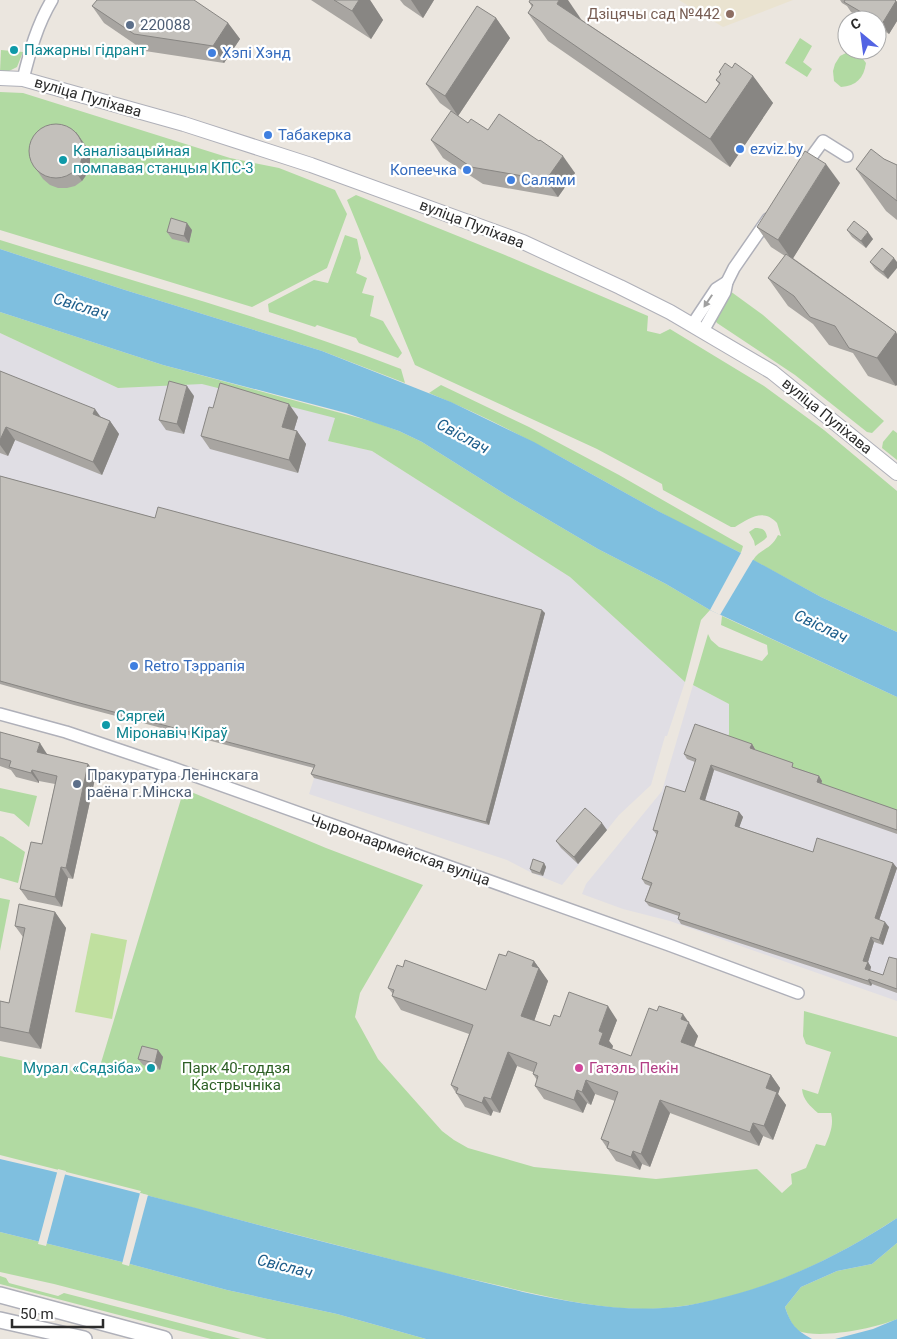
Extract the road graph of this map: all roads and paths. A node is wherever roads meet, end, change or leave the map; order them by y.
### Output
1 (52, 0) edge
2 (0, 78) edge
3 (23, 79) junction
4 (847, 156) dead end
5 (800, 173) edge
6 (772, 214) edge
7 (698, 328) junction
8 (897, 472) edge
9 (0, 714) edge
10 (798, 993) dead end
11 (1, 1299) edge
12 (0, 1320) edge
13 (84, 1339) edge
14 (164, 1339) edge

1 - 3 street
2 - 3 street, вуліца Пуліхава
3 - 7 street, вуліца Пуліхава
4 - 5 street
6 - 7 street
7 - 8 street, вуліца Пуліхава
9 - 10 street, Чырвонаармейская вуліца
11 - 14 main road
12 - 13 main road

